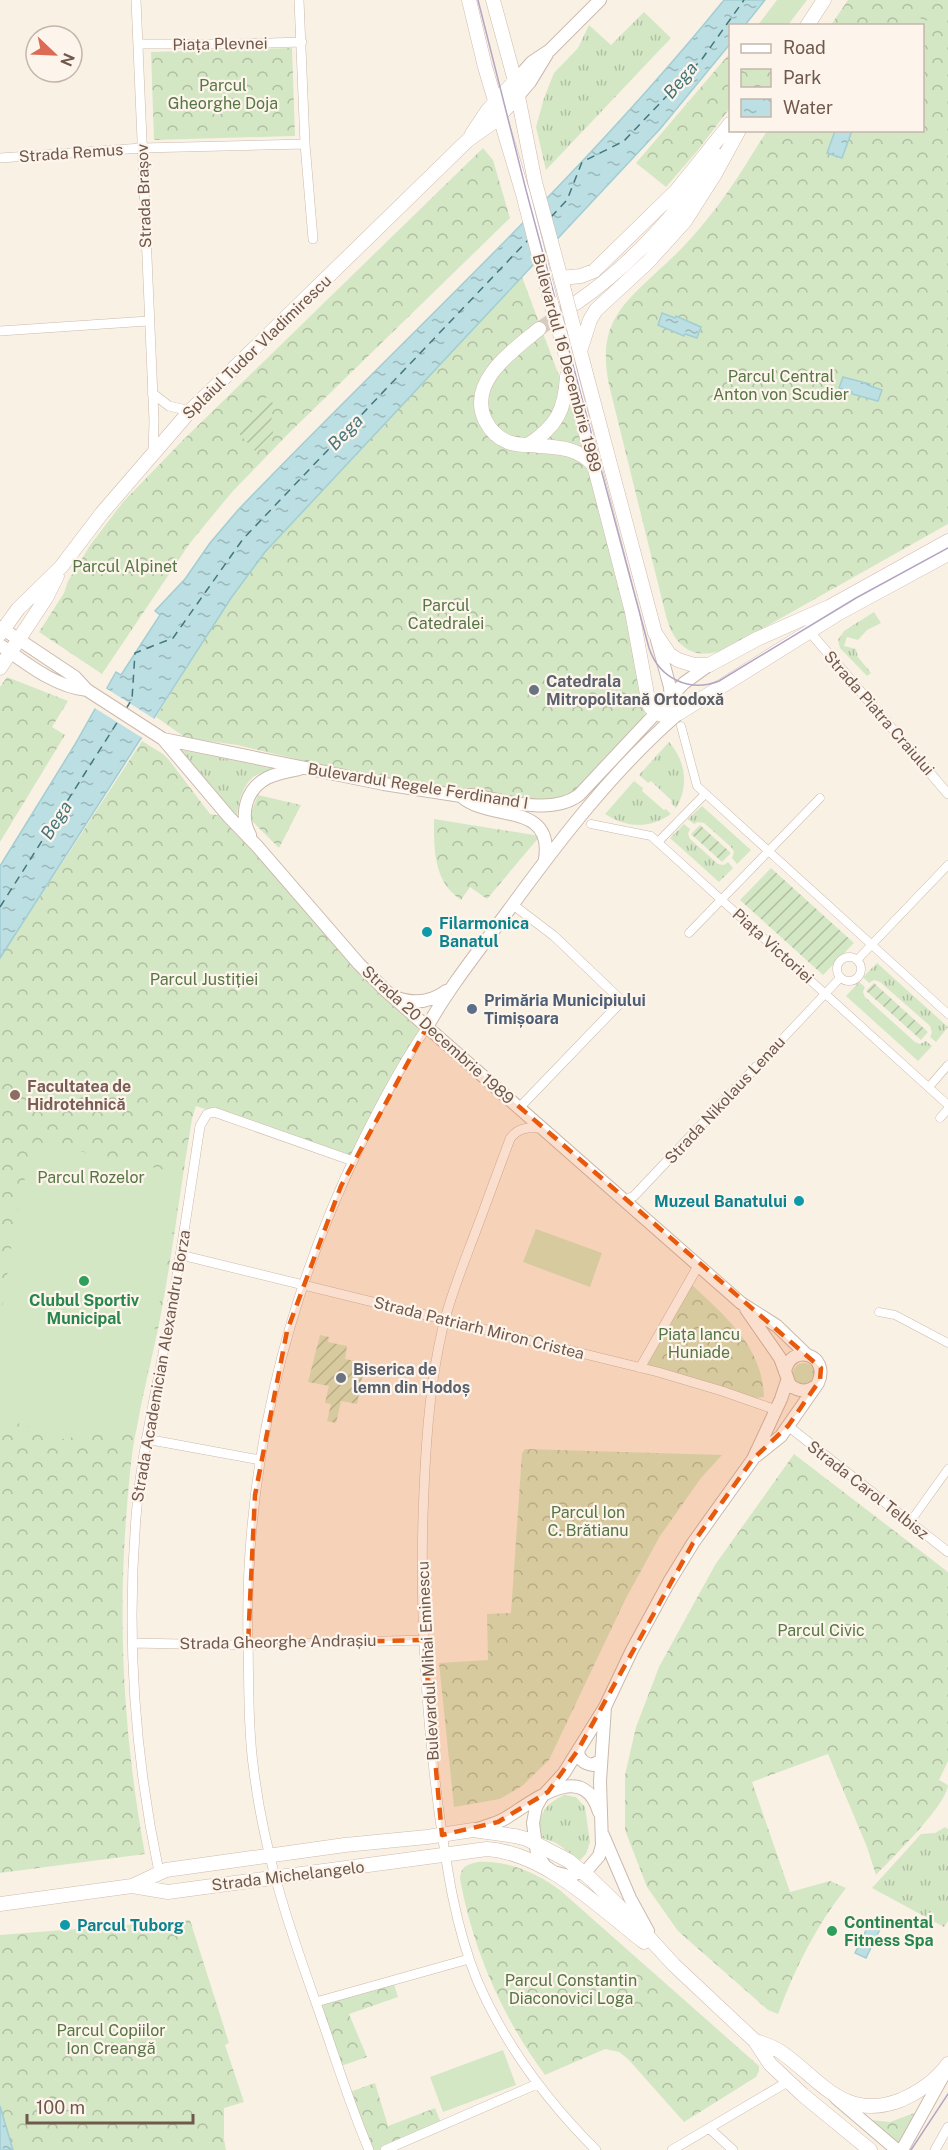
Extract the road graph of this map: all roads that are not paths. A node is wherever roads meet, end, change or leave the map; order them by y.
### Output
1 (136, 0) edge
2 (299, 0) edge
3 (469, 0) edge
4 (493, 0) edge
5 (600, 0) edge
6 (824, 0) edge
7 (808, 24) edge
8 (302, 42) junction
9 (138, 44) junction
10 (549, 50) junction
11 (514, 81) junction
12 (518, 96) junction
13 (496, 101) junction
14 (500, 116) junction
15 (729, 125) edge
16 (731, 132) edge
17 (738, 132) edge
18 (468, 140) junction
19 (305, 144) junction
20 (142, 148) junction
21 (0, 158) edge
22 (313, 239) dead end
23 (562, 279) junction
24 (576, 303) tunnel mouth
25 (148, 321) junction
26 (539, 330) tunnel mouth
27 (0, 331) edge
28 (580, 350) junction
29 (568, 364) junction
30 (152, 393) junction
31 (190, 411) junction
32 (528, 445) junction
33 (153, 453) junction
34 (594, 465) junction
35 (948, 541) edge
36 (948, 555) edge
37 (61, 567) junction
38 (1, 630) edge
39 (809, 631) junction
40 (655, 633) junction
41 (10, 646) edge
42 (709, 665) junction
43 (0, 668) edge
44 (646, 692) junction
45 (671, 697) junction
46 (671, 717) junction
47 (640, 727) junction
48 (164, 739) junction
49 (302, 769) junction
50 (705, 794) junction
51 (948, 794) edge
52 (461, 796) junction
53 (820, 798) dead end
54 (591, 824) dead end
55 (658, 842) junction
56 (258, 846) junction
57 (771, 847) junction
58 (545, 860) junction
59 (948, 865) edge
60 (721, 899) junction
61 (512, 904) junction
62 (689, 933) dead end
63 (871, 944) junction
64 (857, 960) junction
65 (840, 978) junction
66 (455, 982) junction
67 (381, 986) junction
68 (825, 993) junction
69 (816, 1004) joint
70 (948, 1014) edge
71 (426, 1027) junction
72 (948, 1065) edge
73 (757, 1066) joint
74 (929, 1087) junction
75 (948, 1107) edge
76 (519, 1108) junction
77 (940, 1118) dead end
78 (540, 1128) junction
79 (353, 1161) junction
80 (630, 1201) junction
81 (181, 1255) junction
82 (698, 1266) junction
83 (303, 1284) junction
84 (741, 1303) junction
85 (879, 1312) dead end
86 (445, 1320) junction
87 (948, 1343) edge
88 (807, 1355) junction
89 (640, 1368) junction
90 (786, 1376) junction
91 (816, 1386) junction
92 (776, 1410) junction
93 (788, 1426) junction
94 (146, 1439) junction
95 (753, 1459) junction
96 (260, 1460) junction
97 (948, 1469) edge
98 (909, 1522) junction
99 (948, 1552) edge
100 (424, 1640) junction
101 (133, 1643) junction
102 (248, 1644) junction
103 (605, 1707) junction
104 (578, 1750) junction
105 (601, 1760) junction
106 (548, 1792) junction
107 (600, 1827) junction
108 (473, 1830) junction
109 (442, 1835) junction
110 (535, 1843) junction
111 (445, 1854) junction
112 (269, 1855) junction
113 (551, 1870) junction
114 (159, 1872) junction
115 (584, 1872) junction
116 (275, 1878) junction
117 (132, 1886) junction
118 (0, 1904) edge
119 (469, 1959) junction
120 (674, 1965) junction
121 (316, 2002) junction
122 (755, 2041) junction
123 (948, 2066) edge
124 (789, 2081) junction
125 (537, 2084) junction
126 (831, 2094) junction
127 (948, 2127) edge
128 (709, 2128) junction
129 (369, 2150) edge
130 (386, 2150) edge
131 (596, 2150) edge
132 (672, 2150) edge
133 (733, 2150) edge
134 (870, 2150) edge
135 (897, 2150) edge
136 (902, 2150) edge
137 (935, 2150) edge

1 - 9 street, Strada Brașov
2 - 8 street
3 - 13 main road, Bulevardul 16 Decembrie 1989
4 - 11 main road, Bulevardul 16 Decembrie 1989
5 - 10 street, Splaiul Tudor Vladimirescu
6 - 7 main road
8 - 9 street, Piața Plevnei
8 - 19 street
9 - 20 street, Strada Brașov
10 - 11 street, Splaiul Tudor Vladimirescu
10 - 12 street, Splaiul Tudor Vladimirescu
11 - 12 main road, Bulevardul 16 Decembrie 1989
11 - 13 main road, Splaiul Tudor Vladimirescu
12 - 14 main road, Splaiul Tudor Vladimirescu
12 - 23 main road, Bulevardul 16 Decembrie 1989
13 - 14 main road, Bulevardul 16 Decembrie 1989
13 - 18 main road, Splaiul Tudor Vladimirescu
14 - 18 main road, Splaiul Tudor Vladimirescu
14 - 29 main road, Bulevardul 16 Decembrie 1989, bridge
15 - 23 main road
16 - 24 main road
17 - 28 main road
18 - 31 main road, Splaiul Tudor Vladimirescu
19 - 20 street
19 - 22 street
20 - 21 street, Strada Remus
20 - 25 street, Strada Brașov
23 - 28 main road, Bulevardul 16 Decembrie 1989, bridge
25 - 27 street
25 - 30 street, Strada Brașov
26 - 32 main road
28 - 40 main road, Bulevardul 16 Decembrie 1989
29 - 32 main road
29 - 34 main road, Bulevardul 16 Decembrie 1989
30 - 31 street
30 - 33 street, Strada Brașov
31 - 33 main road, Splaiul Tudor Vladimirescu
32 - 34 main road
33 - 37 main road, Splaiul Tudor Vladimirescu
34 - 44 main road, Bulevardul 16 Decembrie 1989
35 - 42 main road, Bulevardul Regele Ferdinand I
36 - 39 main road, Bulevardul Regele Ferdinand I
37 - 38 main road, Splaiul Tudor Vladimirescu
37 - 41 main road, Splaiul Tudor Vladimirescu
38 - 41 street
39 - 46 main road, Bulevardul Regele Ferdinand I
39 - 51 street, Strada Piatra Craiului
40 - 42 main road
40 - 45 street, Bulevardul 16 Decembrie 1989
41 - 43 main road, Splaiul Tudor Vladimirescu
41 - 48 street
42 - 45 street, Bulevardul Regele Ferdinand I
44 - 46 main road, Bulevardul 16 Decembrie 1989
44 - 47 street
45 - 46 street, Bulevardul Regele Ferdinand I
46 - 47 street, Bulevardul Regele Ferdinand I
46 - 50 street
46 - 58 street
47 - 52 street, Bulevardul Regele Ferdinand I
48 - 49 street, Bulevardul Regele Ferdinand I
48 - 56 street, Strada 20 Decembrie 1989
49 - 52 street, Bulevardul Regele Ferdinand I
49 - 56 street
50 - 55 street
50 - 57 street
52 - 58 street
53 - 57 street, Piața Victoriei
54 - 55 street, Piața Victoriei
55 - 60 street, Piața Victoriei
56 - 67 street, Strada 20 Decembrie 1989
57 - 60 street, Piața Victoriei
57 - 63 street
58 - 61 street
59 - 63 street, Piața Victoriei
60 - 62 street, Piața Victoriei
60 - 68 street, Piața Victoriei
61 - 66 street
61 - 76 street
63 - 64 street, Piața Victoriei
63 - 70 street
64 - 65 street, Piața Victoriei
64 - 65 street, Piața Victoriei
65 - 68 street, Piața Victoriei
66 - 67 street
66 - 71 street
67 - 71 street, Strada 20 Decembrie 1989
68 - 69 street, Piața Victoriei
68 - 74 street, Piața Victoriei
69 - 73 street, Strada Nikolaus Lenau
71 - 76 street, Strada 20 Decembrie 1989
71 - 79 street
72 - 74 street
73 - 80 street, Strada Nikolaus Lenau
74 - 75 street, Piața Victoriei
75 - 77 street
76 - 78 street, Strada 20 Decembrie 1989
78 - 80 street, Strada 20 Decembrie 1989
78 - 86 street, Bulevardul Mihai Eminescu
79 - 81 street, Strada Academician Alexandru Borza
79 - 83 street
80 - 82 street, Strada 20 Decembrie 1989
81 - 83 street, Strada Patriarh Miron Cristea
81 - 94 street, Strada Academician Alexandru Borza
82 - 84 street, Strada 20 Decembrie 1989
82 - 89 street
83 - 86 street, Strada Patriarh Miron Cristea
83 - 96 street
84 - 88 street, Strada 20 Decembrie 1989
84 - 90 street, Strada 20 Decembrie 1989
85 - 87 street
86 - 89 street, Strada Patriarh Miron Cristea
86 - 100 street, Bulevardul Mihai Eminescu
88 - 90 street
88 - 91 street
89 - 92 street, Strada Patriarh Miron Cristea
90 - 91 street
90 - 92 street
91 - 93 street
92 - 95 street
93 - 95 street
93 - 98 street, Strada Carol Telbisz
94 - 96 street
94 - 101 street, Strada Academician Alexandru Borza
95 - 103 street
96 - 102 street
97 - 98 street
98 - 99 street, Strada Carol Telbisz
100 - 102 street, Strada Gheorghe Andrașiu
100 - 109 street, Bulevardul Mihai Eminescu
101 - 102 street, Strada Gheorghe Andrașiu
101 - 114 street, Strada Academician Alexandru Borza
102 - 112 street
103 - 104 street
103 - 105 street
104 - 105 street
104 - 106 street
105 - 107 street
106 - 107 street
106 - 108 street
106 - 110 street
107 - 115 street
107 - 120 street
108 - 109 main road, Strada Michelangelo
108 - 110 main road, Strada Michelangelo
109 - 111 street, Bulevardul Mihai Eminescu
109 - 112 main road, Strada Michelangelo
110 - 113 street
110 - 115 main road
111 - 113 main road, Strada Michelangelo
111 - 116 main road, Strada Michelangelo
111 - 119 street, Bulevardul Mihai Eminescu
112 - 114 main road, Strada Michelangelo
112 - 116 street
113 - 115 street
113 - 120 main road, Strada Michelangelo
114 - 117 main road, Strada Michelangelo
115 - 120 main road
116 - 117 main road, Strada Michelangelo
116 - 121 street
117 - 118 main road, Strada Michelangelo
119 - 121 street
119 - 125 street, Bulevardul Mihai Eminescu
120 - 122 main road
121 - 129 street
122 - 124 main road
122 - 126 main road
123 - 126 main road
123 - 136 street
124 - 128 street
124 - 134 main road
125 - 130 street
125 - 131 street, Bulevardul Mihai Eminescu
126 - 135 street
127 - 137 street
128 - 132 street
128 - 133 street

